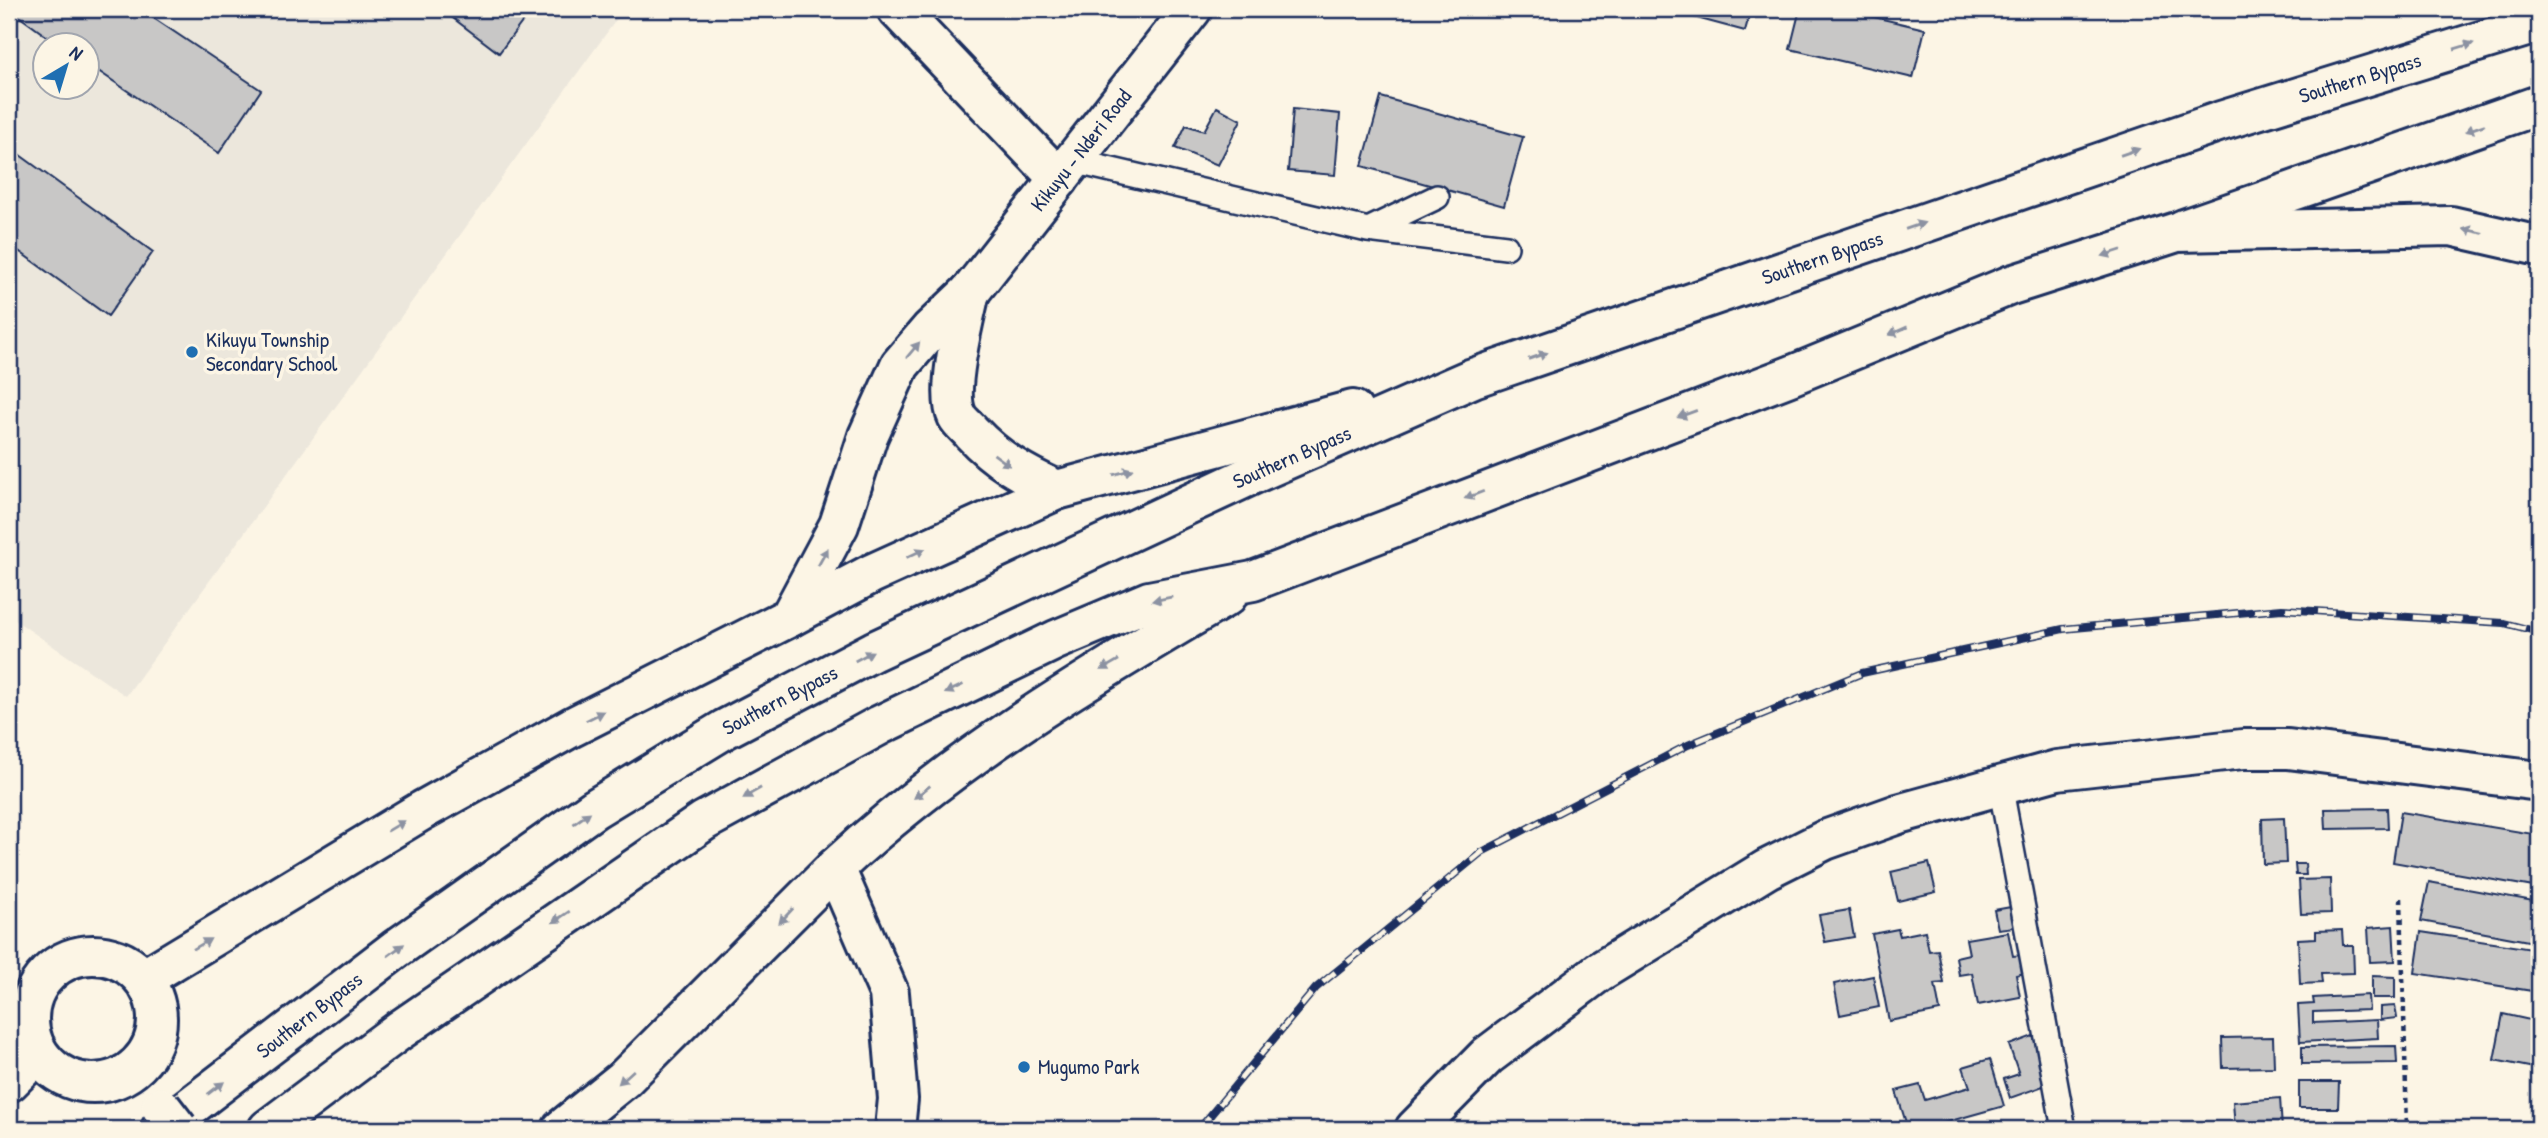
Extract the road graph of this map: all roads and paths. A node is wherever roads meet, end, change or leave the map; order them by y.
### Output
1 (897, 9) edge
2 (1192, 9) edge
3 (2539, 23) edge
4 (2539, 105) edge
5 (1066, 170) junction
6 (1437, 197) dead end
7 (1368, 230) junction
8 (2177, 232) junction
9 (2539, 246) edge
10 (1506, 247) dead end
11 (970, 292) junction
12 (1473, 378) junction
13 (1057, 490) junction
14 (1253, 581) junction
15 (790, 617) junction
16 (2539, 781) edge
17 (2000, 784) junction
18 (835, 868) junction
19 (2400, 898) dead end
20 (143, 979) junction
21 (38, 1054) junction
22 (132, 1071) junction
23 (9, 1082) edge
24 (167, 1122) edge
25 (268, 1129) edge
26 (562, 1129) edge
27 (895, 1129) edge
28 (1415, 1129) edge
29 (2064, 1129) edge
30 (2407, 1129) edge

1 - 5 main road
2 - 5 main road, Kikuyu - Nderi Road
12 -> 3 main road, Southern Bypass
4 -> 8 main road
5 - 7 lane
5 - 11 main road, Kikuyu - Nderi Road
6 - 7 lane
7 - 10 lane
9 -> 8 main road
8 -> 14 main road
11 -> 13 main road
15 -> 11 main road, Kikuyu - Nderi Road
13 -> 12 main road
24 -> 12 main road, Southern Bypass
15 -> 13 main road
14 -> 18 main road
14 -> 25 main road
20 -> 15 main road
16 - 17 main road
17 - 28 main road
17 - 29 lane
18 -> 26 main road
18 - 27 main road
19 - 30 path
20 - 21 main road
20 - 22 main road
21 - 22 main road
21 - 23 main road
22 - 24 main road

